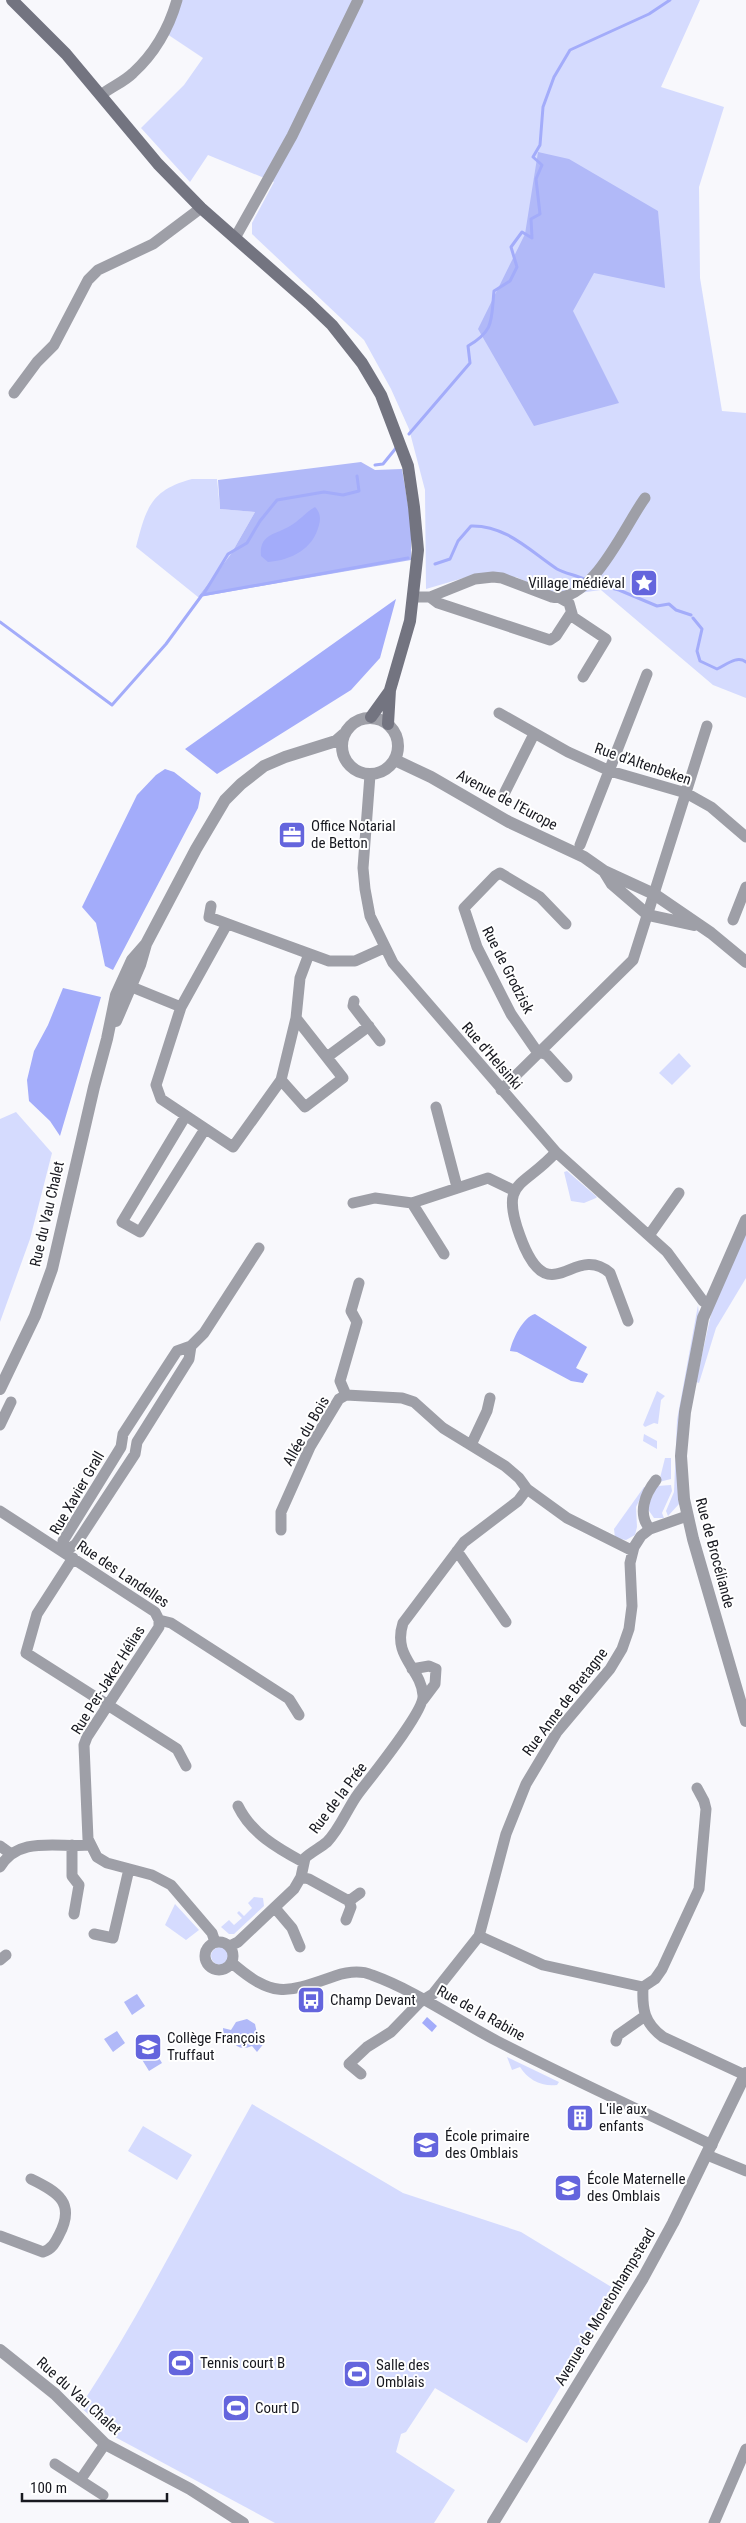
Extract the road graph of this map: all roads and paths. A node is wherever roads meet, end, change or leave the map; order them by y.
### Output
1 (12, 0) edge
2 (177, 0) edge
3 (358, 0) edge
4 (101, 95) junction
5 (201, 208) junction
6 (235, 238) junction
7 (14, 393) dead end
8 (645, 498) dead end
9 (414, 597) junction
10 (430, 597) junction
11 (560, 598) junction
12 (571, 613) junction
13 (647, 674) dead end
14 (583, 677) dead end
15 (390, 690) junction
16 (499, 713) dead end
17 (371, 717) junction
18 (388, 724) junction
19 (707, 726) dead end
20 (344, 734) junction
21 (534, 734) junction
22 (311, 748) junction
23 (343, 756) junction
24 (395, 760) junction
25 (610, 770) junction
26 (370, 775) junction
27 (505, 792) dead end
28 (686, 793) junction
29 (746, 837) edge
30 (580, 845) dead end
31 (604, 871) junction
32 (746, 887) edge
33 (654, 894) junction
34 (211, 906) dead end
35 (648, 915) junction
36 (733, 920) dead end
37 (227, 924) junction
38 (566, 924) dead end
39 (699, 926) junction
40 (384, 948) junction
41 (309, 954) junction
42 (746, 962) edge
43 (125, 985) junction
44 (354, 1001) dead end
45 (181, 1007) junction
46 (296, 1018) junction
47 (369, 1026) junction
48 (380, 1041) dead end
49 (541, 1052) junction
50 (327, 1057) junction
51 (567, 1076) dead end
52 (281, 1080) junction
53 (501, 1090) junction
54 (436, 1107) dead end
55 (186, 1117) junction
56 (205, 1130) junction
57 (556, 1152) junction
58 (457, 1187) junction
59 (515, 1191) junction
60 (680, 1193) dead end
61 (354, 1203) dead end
62 (412, 1203) junction
63 (746, 1220) edge
64 (650, 1234) junction
65 (259, 1248) dead end
66 (444, 1254) dead end
67 (358, 1283) dead end
68 (708, 1304) junction
69 (628, 1321) dead end
70 (191, 1346) junction
71 (0, 1389) edge
72 (346, 1395) junction
73 (490, 1398) dead end
74 (11, 1402) dead end
75 (0, 1426) edge
76 (471, 1445) junction
77 (121, 1447) junction
78 (135, 1454) junction
79 (656, 1480) dead end
80 (527, 1489) junction
81 (0, 1511) edge
82 (687, 1516) junction
83 (650, 1529) junction
84 (281, 1530) dead end
85 (633, 1551) junction
86 (457, 1552) junction
87 (68, 1555) junction
88 (159, 1620) junction
89 (506, 1622) dead end
90 (412, 1669) junction
91 (742, 1695) edge
92 (422, 1700) junction
93 (107, 1706) junction
94 (299, 1715) dead end
95 (746, 1721) edge
96 (186, 1766) dead end
97 (697, 1788) dead end
98 (238, 1806) dead end
99 (90, 1845) junction
100 (0, 1846) edge
101 (72, 1846) junction
102 (10, 1854) junction
103 (303, 1862) junction
104 (0, 1867) edge
105 (129, 1868) junction
106 (301, 1877) junction
107 (360, 1893) dead end
108 (349, 1901) junction
109 (275, 1908) junction
110 (74, 1914) dead end
111 (346, 1920) dead end
112 (94, 1934) dead end
113 (479, 1936) junction
114 (215, 1942) junction
115 (230, 1946) junction
116 (300, 1947) dead end
117 (232, 1963) junction
118 (643, 1988) junction
119 (424, 1999) junction
120 (644, 2016) junction
121 (616, 2041) dead end
122 (361, 2074) dead end
123 (746, 2074) edge
124 (709, 2150) junction
125 (746, 2171) edge
126 (31, 2179) dead end
127 (0, 2236) edge
128 (0, 2350) edge
129 (105, 2444) junction
130 (746, 2449) edge
131 (55, 2464) dead end
132 (81, 2479) junction
133 (103, 2495) dead end
134 (243, 2523) edge
135 (492, 2523) edge
136 (714, 2523) edge

1 - 4 main road
2 - 4 street
3 - 6 street
4 - 5 main road
5 - 6 main road
5 - 7 street
6 - 9 main road
8 - 11 street
9 - 10 street
9 - 15 main road
10 - 11 street
10 - 12 street
11 - 12 street
12 - 14 street
13 - 25 street
15 - 17 main road
15 - 18 main road
16 - 21 street, Rue d'Altenbeken
17 - 18 street
17 - 20 street
18 - 24 street
19 - 28 street
20 - 22 street, Rue du Vau Chalet
20 - 23 street
21 - 25 street, Rue d'Altenbeken
21 - 27 street
22 - 23 street
22 - 43 street, Rue du Vau Chalet
23 - 26 street
24 - 26 street
24 - 31 street, Avenue de l'Europe
25 - 28 street, Rue d'Altenbeken
25 - 30 street
26 - 40 street, Rue d'Helsinki
28 - 29 street, Rue d'Altenbeken
28 - 33 street
31 - 33 street, Avenue de l'Europe
31 - 35 street, Avenue de l'Europe
32 - 36 street
33 - 35 street
33 - 39 street, Avenue de l'Europe
34 - 37 street
35 - 39 street, Avenue de l'Europe
35 - 49 street
37 - 41 street
37 - 45 street
38 - 49 street, Rue de Grodzisk
39 - 42 street, Avenue de l'Europe
40 - 41 street
40 - 53 street, Rue d'Helsinki
41 - 46 street
43 - 45 street
43 - 71 street, Rue du Vau Chalet
44 - 47 street
45 - 55 street
46 - 50 street
46 - 52 street
47 - 48 street
47 - 50 street
49 - 51 street, Rue de Grodzisk
49 - 53 street
50 - 52 street
52 - 56 street
53 - 57 street, Rue d'Helsinki
54 - 58 street
55 - 56 street
55 - 56 street
57 - 59 street
57 - 64 street, Rue d'Helsinki
58 - 59 street
58 - 62 street
59 - 69 street
60 - 64 street
61 - 62 street
62 - 66 street
63 - 68 street, Rue de Brocéliande
64 - 68 street, Rue d'Helsinki
65 - 70 street, Rue Xavier Grall
67 - 72 street
68 - 82 street, Rue de Brocéliande
70 - 77 street, Rue Xavier Grall
70 - 78 street, Rue Xavier Grall
72 - 76 street, Allée du Bois
72 - 84 street, Allée du Bois
73 - 76 street
74 - 75 street
76 - 80 street, Allée du Bois
77 - 78 street, Rue Xavier Grall
77 - 87 street, Rue Xavier Grall
78 - 87 street, Rue Xavier Grall
79 - 83 street
80 - 85 street, Allée du Bois
80 - 86 street
81 - 87 street, Rue des Landelles
82 - 83 street
82 - 91 street, Rue de Brocéliande
83 - 85 street
85 - 113 street, Rue Anne de Bretagne
86 - 89 street
86 - 90 street
87 - 88 street, Rue des Landelles
87 - 93 street
88 - 93 street, Rue Per-Jakez Hélias
88 - 94 street, Rue des Landelles
90 - 92 street
90 - 92 street, Rue de la Prée
91 - 95 street, Rue de Brocéliande
92 - 103 street, Rue de la Prée
93 - 96 street
93 - 99 street, Rue Per-Jakez Hélias
97 - 118 street
98 - 103 street
99 - 101 street
99 - 105 street
100 - 102 street
101 - 102 street
101 - 110 street
102 - 104 street
103 - 106 street
105 - 112 street
105 - 114 street
106 - 108 street
106 - 109 street
107 - 108 street
108 - 111 street
109 - 115 street
109 - 116 street
113 - 118 street
113 - 119 street, Rue Anne de Bretagne
114 - 115 street
114 - 117 street
115 - 117 street
117 - 119 street, Rue de la Rabine
118 - 120 street
119 - 122 street, Rue Anne de Bretagne
119 - 124 street, Rue de la Rabine
120 - 121 street
120 - 123 street
123 - 124 street, Avenue de Moretonhampstead
124 - 125 street, Rue de la Rabine
124 - 135 street, Avenue de Moretonhampstead
126 - 127 street
128 - 129 street, Rue du Vau Chalet
129 - 132 street
129 - 134 street, Rue du Vau Chalet
130 - 136 street
131 - 132 street
132 - 133 street

